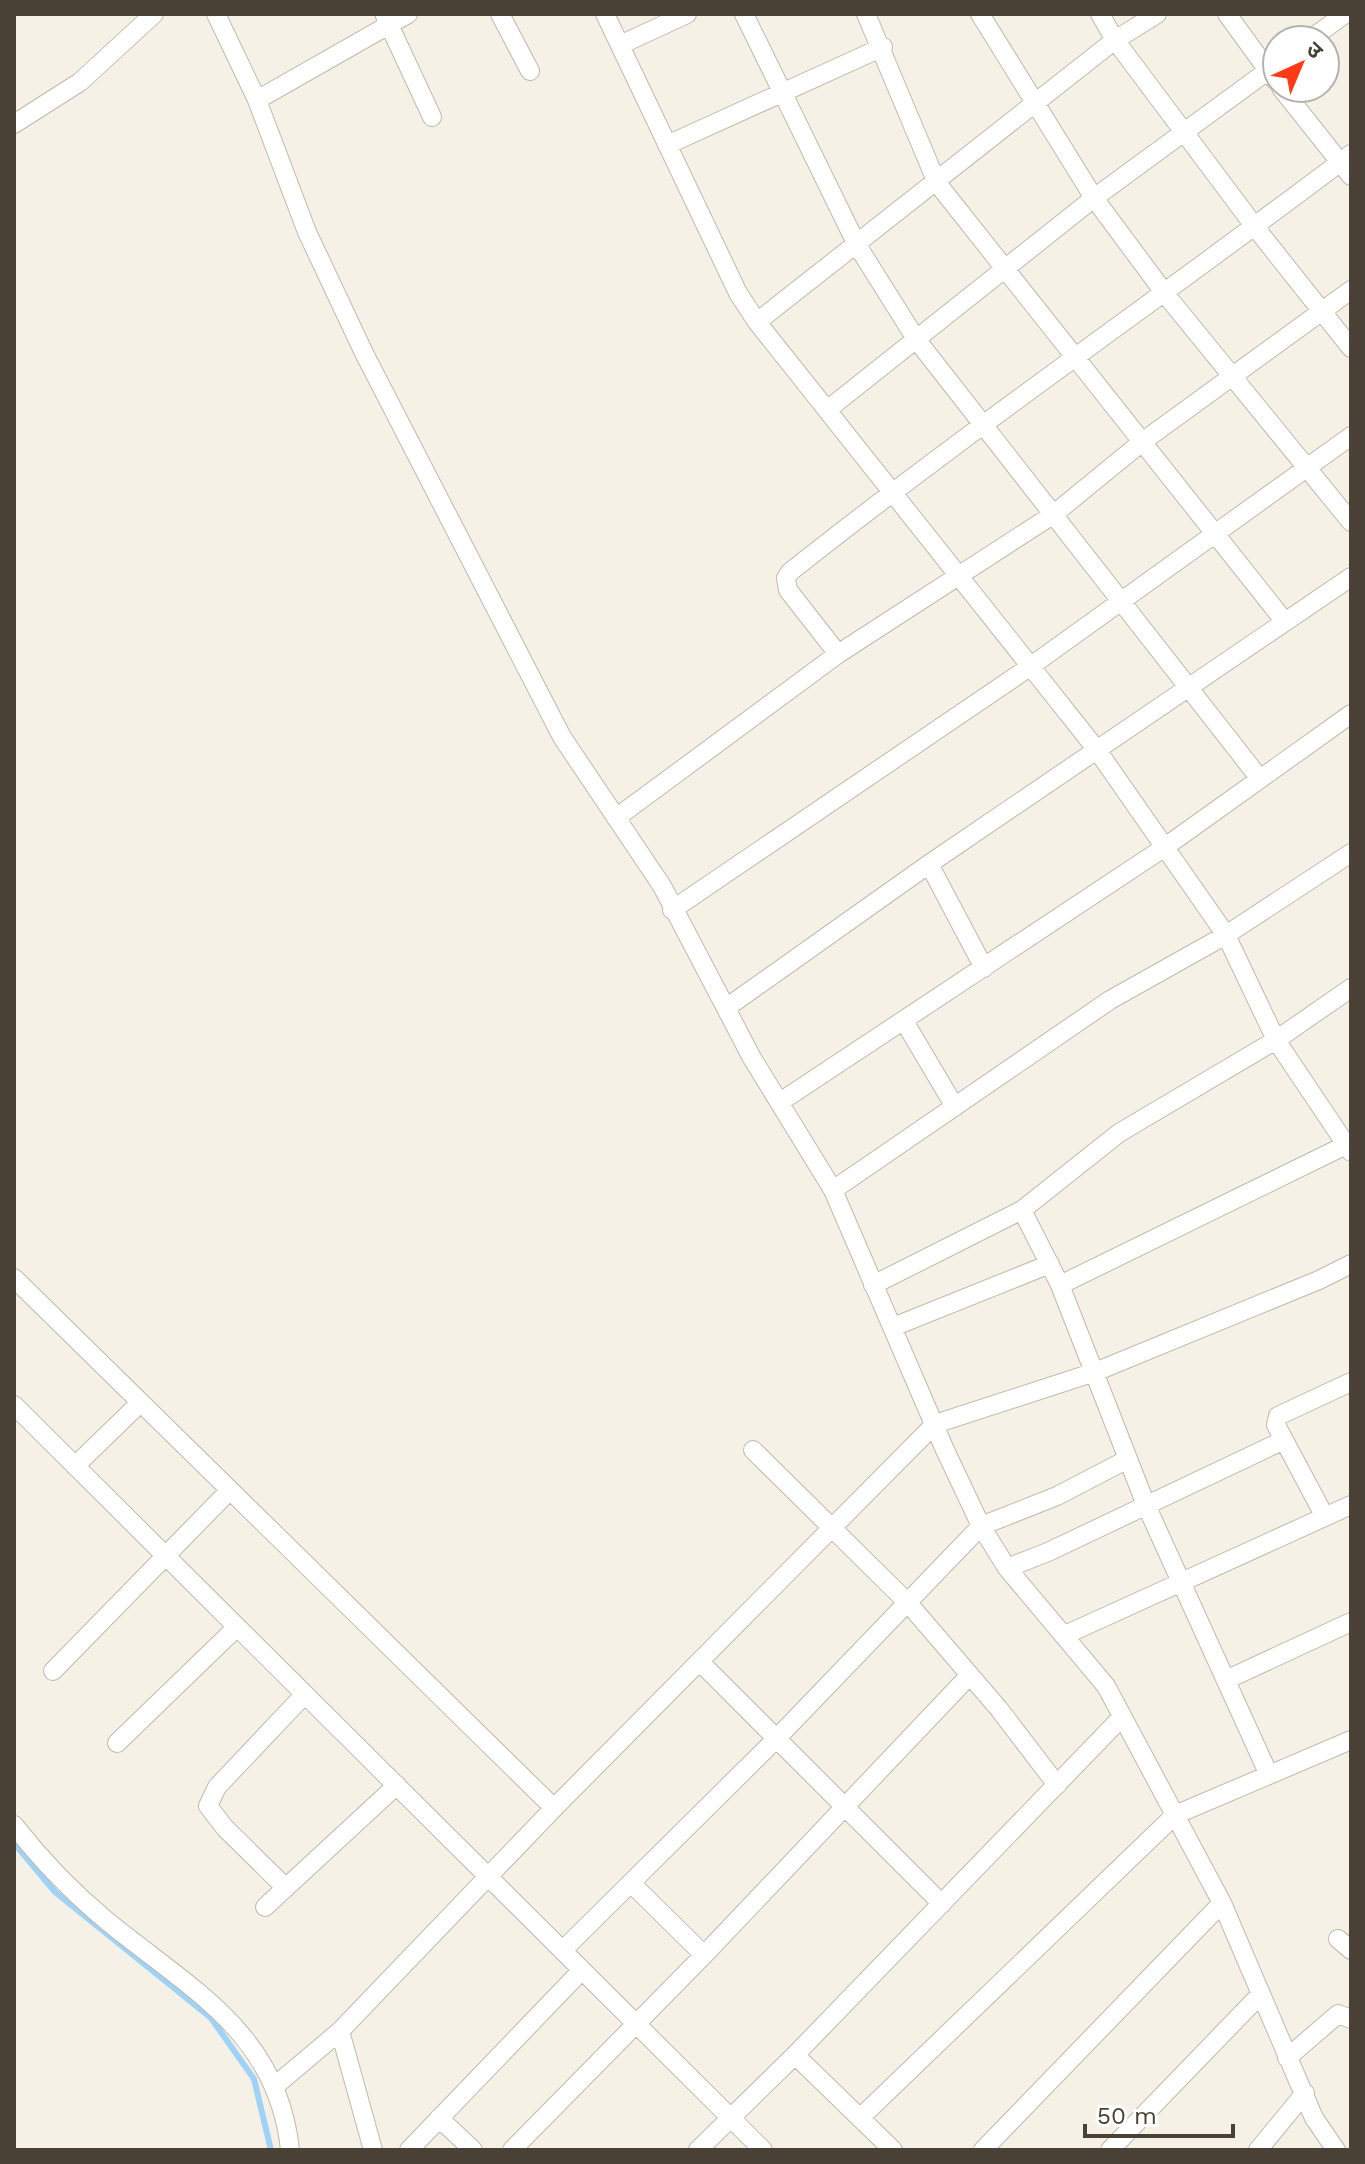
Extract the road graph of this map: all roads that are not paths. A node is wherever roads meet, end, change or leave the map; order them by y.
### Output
1 (154, 14) edge
2 (216, 14) edge
3 (408, 14) edge
4 (500, 14) edge
5 (605, 14) edge
6 (687, 14) edge
7 (744, 14) edge
8 (866, 14) edge
9 (980, 14) edge
10 (1100, 14) edge
11 (1157, 14) edge
12 (1227, 14) edge
13 (386, 19) edge
14 (1115, 40) junction
15 (620, 45) junction
16 (883, 47) junction
17 (1261, 56) edge
18 (530, 71) dead end
19 (1261, 81) edge
20 (781, 93) junction
21 (257, 100) junction
22 (1295, 104) edge
23 (1033, 105) junction
24 (432, 117) dead end
25 (14, 124) edge
26 (1184, 133) junction
27 (667, 145) junction
28 (1347, 164) edge
29 (937, 183) junction
30 (1094, 198) junction
31 (1255, 227) junction
32 (857, 245) junction
33 (1005, 270) junction
34 (1351, 290) edge
35 (1166, 295) junction
36 (1322, 311) junction
37 (757, 322) junction
38 (916, 339) junction
39 (1351, 348) edge
40 (1075, 359) junction
41 (1232, 376) junction
42 (827, 410) junction
43 (980, 424) junction
44 (1351, 436) edge
45 (1142, 442) junction
46 (1307, 467) junction
47 (893, 490) junction
48 (1054, 514) junction
49 (1351, 522) edge
50 (1215, 533) junction
51 (1351, 577) edge
52 (960, 578) junction
53 (1121, 601) junction
54 (1285, 622) junction
55 (838, 654) junction
56 (1031, 666) junction
57 (1188, 688) junction
58 (1351, 714) edge
59 (1097, 750) junction
60 (1260, 779) junction
61 (616, 818) junction
62 (1165, 847) junction
63 (1351, 853) edge
64 (929, 864) junction
65 (672, 910) junction
66 (1226, 935) junction
67 (984, 968) junction
68 (1351, 988) edge
69 (726, 1008) junction
70 (904, 1021) junction
71 (1276, 1040) junction
72 (780, 1102) junction
73 (955, 1107) junction
74 (1346, 1136) edge
75 (833, 1190) junction
76 (1022, 1210) junction
77 (1050, 1264) junction
78 (1351, 1264) edge
79 (14, 1278) edge
80 (873, 1285) junction
81 (1060, 1285) junction
82 (893, 1327) junction
83 (1095, 1372) junction
84 (1351, 1382) edge
85 (140, 1403) junction
86 (14, 1405) edge
87 (935, 1424) junction
88 (1284, 1440) junction
89 (753, 1450) dead end
90 (1128, 1459) junction
91 (75, 1466) junction
92 (230, 1490) junction
93 (1146, 1505) junction
94 (1351, 1505) edge
95 (1325, 1517) junction
96 (981, 1526) junction
97 (831, 1528) junction
98 (165, 1555) junction
99 (1007, 1568) junction
100 (1182, 1582) junction
101 (908, 1603) junction
102 (1351, 1622) edge
103 (237, 1627) junction
104 (1065, 1635) junction
105 (700, 1662) junction
106 (53, 1671) dead end
107 (970, 1675) junction
108 (1228, 1679) junction
109 (305, 1694) junction
110 (1121, 1718) junction
111 (777, 1738) junction
112 (1351, 1740) edge
113 (117, 1743) dead end
114 (1269, 1775) junction
115 (397, 1785) junction
116 (1057, 1785) junction
117 (554, 1808) junction
118 (847, 1808) junction
119 (1175, 1815) junction
120 (14, 1825) edge
121 (489, 1876) junction
122 (631, 1883) junction
123 (286, 1888) junction
124 (1222, 1903) junction
125 (942, 1904) junction
126 (265, 1907) dead end
127 (563, 1950) junction
128 (704, 1955) junction
129 (582, 1970) junction
130 (1260, 1995) junction
131 (1351, 2019) edge
132 (636, 2024) junction
133 (340, 2031) junction
134 (795, 2055) junction
135 (1287, 2058) junction
136 (276, 2085) junction
137 (1305, 2093) junction
138 (729, 2117) junction
139 (439, 2118) junction
140 (860, 2118) junction
141 (290, 2150) edge
142 (373, 2150) edge
143 (409, 2150) edge
144 (473, 2150) edge
145 (512, 2150) edge
146 (698, 2150) edge
147 (763, 2150) edge
148 (893, 2150) edge
149 (983, 2150) edge
150 (1110, 2150) edge
151 (1258, 2150) edge
152 (1336, 2150) edge

1 - 25 street
2 - 21 street
3 - 13 street
4 - 18 street
5 - 15 street
6 - 15 street
7 - 20 street
8 - 16 street
9 - 23 street
10 - 14 street
11 - 14 street
12 - 17 street
13 - 21 street
13 - 24 street
14 - 23 street
14 - 26 street
15 - 27 street
16 - 20 street
16 - 29 street
19 - 26 street
20 - 27 street
20 - 32 street
21 - 61 street
22 - 28 street
23 - 29 street
23 - 30 street
26 - 30 street
26 - 31 street
27 - 37 street
28 - 31 street
29 - 32 street
29 - 33 street
30 - 33 street
30 - 35 street
31 - 35 street
31 - 36 street
32 - 37 street
32 - 38 street
33 - 38 street
33 - 40 street
34 - 36 street
35 - 40 street
35 - 41 street
36 - 39 street
36 - 41 street
37 - 42 street
38 - 42 street
38 - 43 street
40 - 43 street
40 - 45 street
41 - 45 street
41 - 46 street
42 - 47 street
43 - 47 street
43 - 48 street
44 - 46 street
45 - 48 street
45 - 50 street
46 - 49 street
46 - 50 street
47 - 52 street
47 - 55 street
48 - 52 street
48 - 53 street
50 - 53 street
50 - 54 street
51 - 54 street
52 - 55 street
52 - 56 street
53 - 56 street
53 - 57 street
54 - 57 street
55 - 61 street
56 - 59 street
56 - 65 street
57 - 59 street
57 - 60 street
58 - 60 street
59 - 62 street
59 - 64 street
60 - 62 street
61 - 65 street
62 - 66 street
62 - 67 street
63 - 66 street
64 - 67 street
64 - 69 street
65 - 69 street
66 - 71 street
66 - 73 street
67 - 70 street
68 - 71 street
69 - 72 street
70 - 72 street
70 - 73 street
71 - 74 street
71 - 76 street
72 - 75 street
73 - 75 street
74 - 81 street
75 - 80 street
76 - 77 street
76 - 80 street
77 - 81 street
77 - 82 street
78 - 83 street
79 - 85 street
80 - 82 street
81 - 83 street
82 - 87 street
83 - 87 street
83 - 90 street
84 - 88 street
85 - 91 street
85 - 92 street
86 - 91 street
87 - 96 street
87 - 97 street
88 - 93 street
88 - 95 street
89 - 97 street
90 - 93 street
90 - 96 street
91 - 98 street
92 - 98 street
92 - 117 street
93 - 99 street
93 - 100 street
94 - 95 street
95 - 100 street
96 - 99 street
96 - 101 street
97 - 101 street
97 - 105 street
98 - 103 street
98 - 106 street
99 - 104 street
100 - 104 street
100 - 108 street
101 - 107 street
101 - 111 street
102 - 108 street
103 - 109 street
103 - 113 street
104 - 110 street
105 - 111 street
105 - 117 street
107 - 116 street
107 - 118 street
108 - 114 street
109 - 115 street
109 - 123 street
110 - 116 street
110 - 119 street
111 - 118 street
111 - 122 street
112 - 114 street
114 - 119 street
115 - 121 street
115 - 123 street
116 - 125 street
117 - 121 street
118 - 125 street
118 - 128 street
119 - 124 street
119 - 140 street
120 - 136 street
121 - 127 street
121 - 133 street
122 - 127 street
122 - 128 street
123 - 126 street
124 - 130 street
124 - 149 street
125 - 134 street
127 - 129 street
128 - 132 street
129 - 132 street
129 - 139 street
130 - 135 street
130 - 150 street
131 - 135 street
132 - 138 street
132 - 145 street
133 - 136 street
133 - 142 street
134 - 138 street
134 - 140 street
135 - 137 street
136 - 141 street
137 - 151 street
137 - 152 street
138 - 146 street
138 - 147 street
139 - 143 street
139 - 144 street
140 - 148 street

